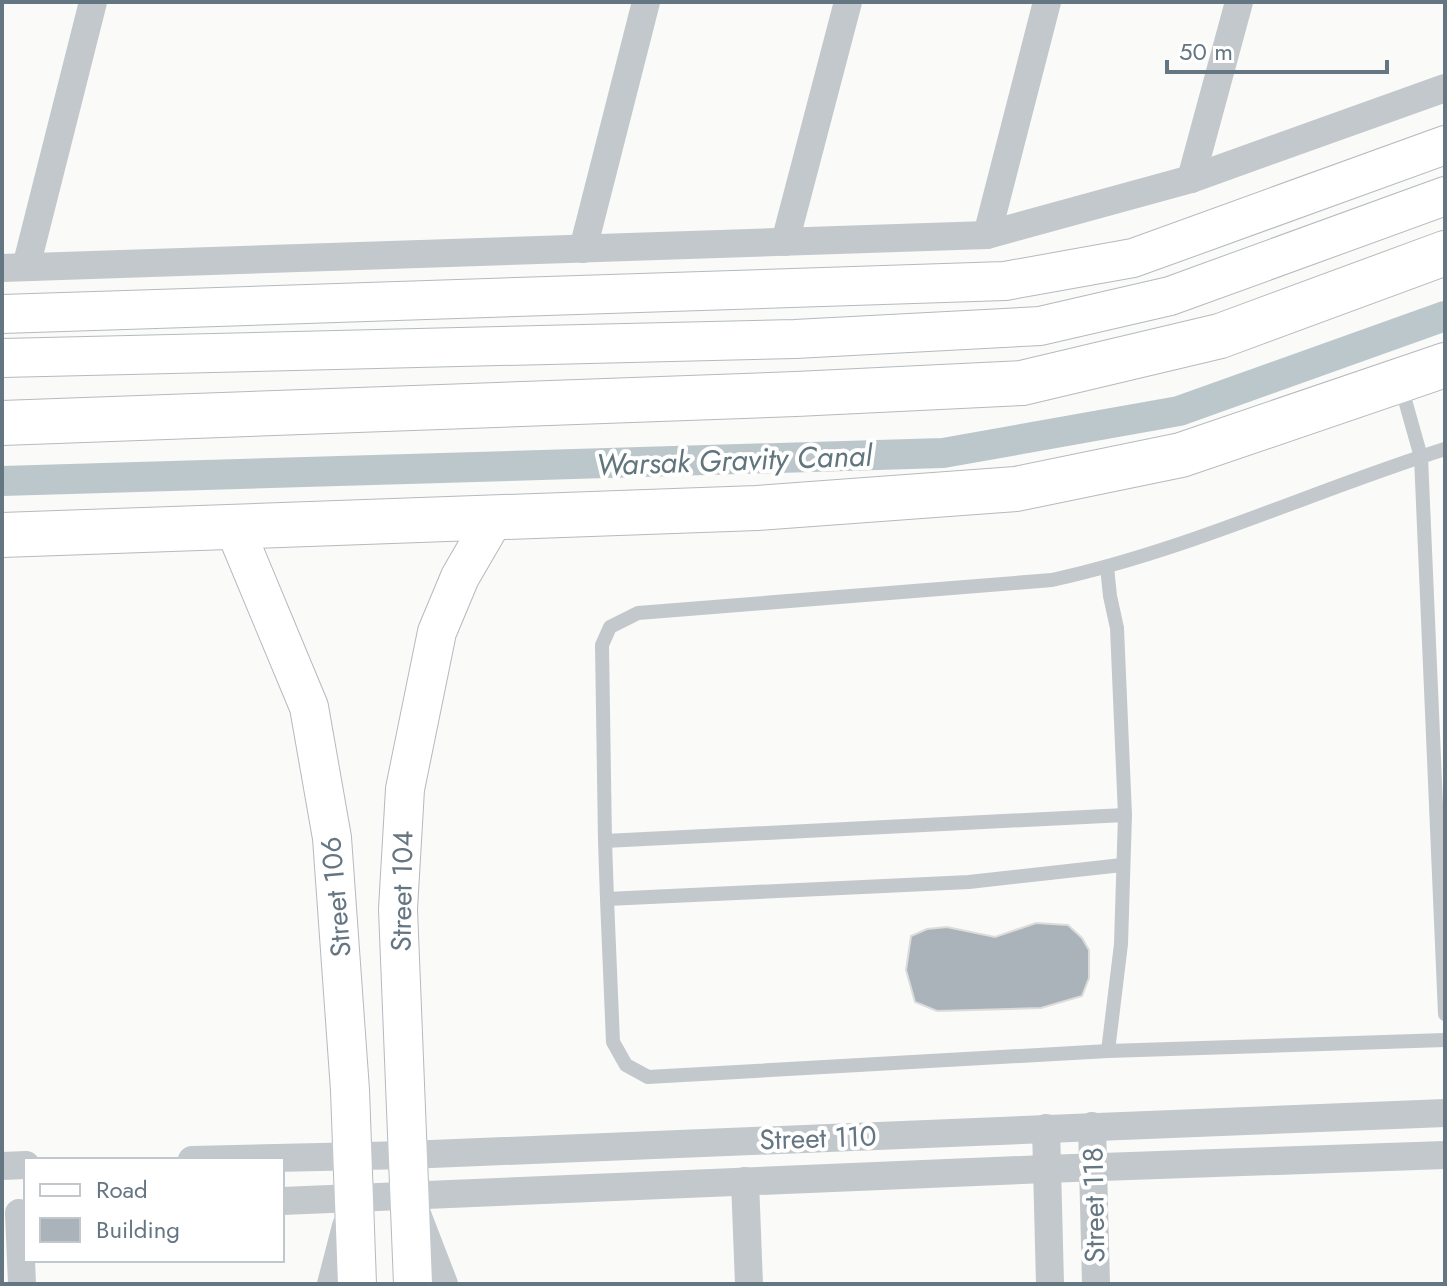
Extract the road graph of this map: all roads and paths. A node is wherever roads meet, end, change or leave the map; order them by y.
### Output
1 (93, 2) edge
2 (646, 2) edge
3 (848, 2) edge
4 (1047, 2) edge
5 (1239, 2) edge
6 (1445, 88) edge
7 (1445, 145) edge
8 (1191, 179) junction
9 (1445, 196) edge
10 (987, 235) junction
11 (785, 242) junction
12 (583, 249) junction
13 (1445, 253) edge
14 (14, 268) edge
15 (861, 286) junction
16 (2, 314) edge
17 (862, 336) junction
18 (2, 358) edge
19 (1445, 365) edge
20 (1400, 382) junction
21 (2, 423) edge
22 (1445, 449) edge
23 (1421, 457) junction
24 (496, 515) junction
25 (234, 527) junction
26 (2, 535) edge
27 (1107, 567) junction
28 (1125, 815) junction
29 (605, 841) junction
30 (1122, 865) junction
31 (607, 899) junction
32 (1445, 1014) edge
33 (1445, 1040) edge
34 (1108, 1051) junction
35 (1445, 1113) edge
36 (1092, 1126) junction
37 (1046, 1128) junction
38 (352, 1155) junction
39 (407, 1155) junction
40 (1445, 1155) edge
41 (256, 1158) edge
42 (24, 1165) edge
43 (2, 1166) edge
44 (1092, 1167) junction
45 (1045, 1169) junction
46 (745, 1181) junction
47 (409, 1195) junction
48 (354, 1198) junction
49 (284, 1201) edge
50 (16, 1213) edge
51 (22, 1284) edge
52 (331, 1284) edge
53 (357, 1284) edge
54 (413, 1284) edge
55 (444, 1284) edge
56 (749, 1284) edge
57 (1050, 1284) edge
58 (1096, 1284) edge

1 - 14 street
2 - 12 street
3 - 11 street
4 - 10 street
5 - 8 street
6 - 8 street
7 - 15 main road
8 - 10 street
9 - 17 main road
10 - 11 street
11 - 12 street
12 - 14 street
13 - 21 main road
15 - 16 main road
15 - 17 main road
17 - 18 main road
19 - 20 main road
20 - 23 lane
20 - 24 main road
22 - 23 lane
23 - 27 lane
23 - 32 lane
24 - 25 main road
24 - 39 main road, Street 104
25 - 26 main road
25 - 38 main road, Street 106
27 - 28 lane
27 - 29 lane
28 - 29 lane
28 - 30 lane
29 - 31 lane
30 - 31 lane
30 - 34 lane
31 - 34 lane
33 - 34 lane
35 - 36 street, Street 110
36 - 37 street, Street 110
36 - 44 street, Street 118
37 - 39 street, Street 110
37 - 45 street
38 - 39 street, Street 110
38 - 41 street, Street 110
38 - 48 main road, Street 106
39 - 47 main road, Street 104
40 - 44 street, Street 110
42 - 43 street
44 - 45 street, Street 110
44 - 58 street, Street 118
45 - 46 street, Street 110
45 - 57 street
46 - 47 street, Street 110
46 - 56 street
47 - 48 street, Street 110
47 - 54 main road, Street 104
47 - 55 street
48 - 49 street, Street 110
48 - 52 street
48 - 53 main road, Street 106
50 - 51 street

